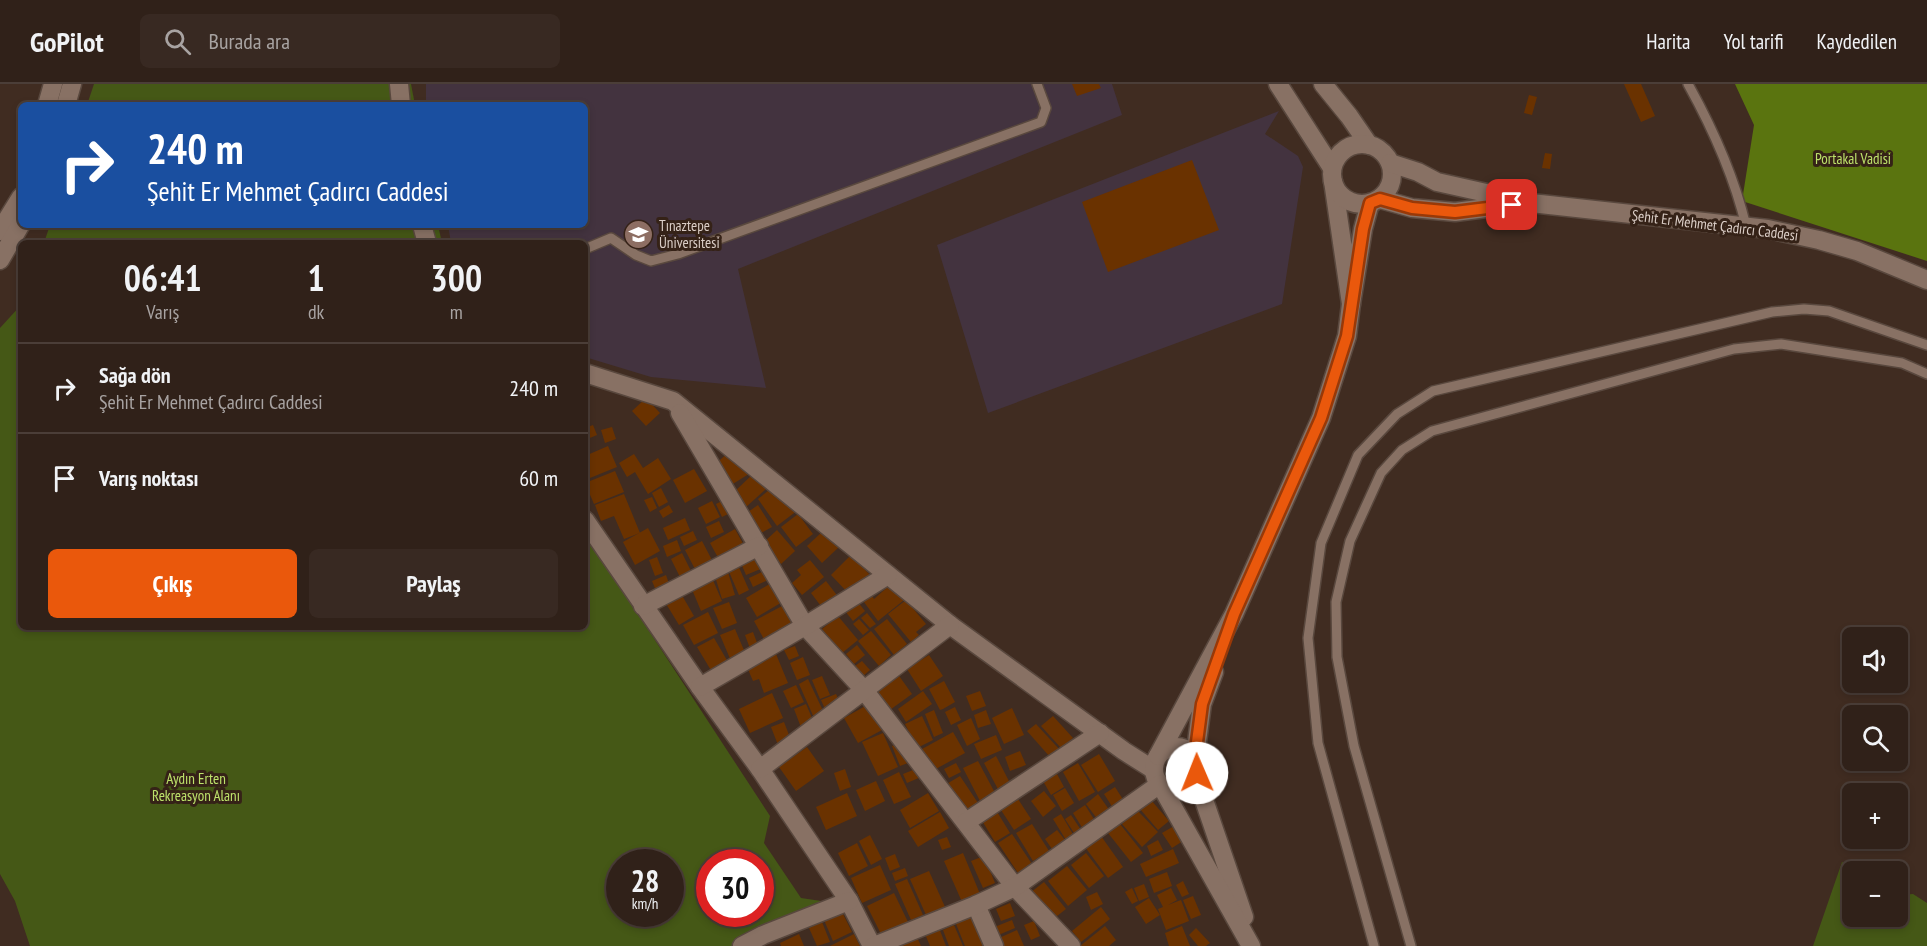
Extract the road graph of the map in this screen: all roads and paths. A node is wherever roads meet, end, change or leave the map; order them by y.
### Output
1 (52, 84) edge
2 (72, 84) edge
3 (399, 84) edge
4 (1037, 84) edge
5 (1278, 84) edge
6 (1323, 84) edge
7 (1688, 84) edge
8 (48, 102) edge
9 (67, 102) edge
10 (401, 102) edge
11 (1369, 145) junction
12 (1390, 163) junction
13 (1332, 174) junction
14 (1375, 201) junction
15 (18, 202) edge
16 (1531, 203) junction
17 (1746, 226) junction
18 (19, 228) edge
19 (0, 231) edge
20 (588, 248) edge
21 (0, 260) edge
22 (1927, 280) edge
23 (1352, 304) junction
24 (1927, 345) edge
25 (588, 374) edge
26 (1927, 374) edge
27 (673, 401) junction
28 (588, 524) edge
29 (759, 546) junction
30 (888, 574) junction
31 (643, 606) junction
32 (1234, 614) junction
33 (950, 625) junction
34 (805, 626) junction
35 (700, 687) junction
36 (864, 690) junction
37 (1100, 733) junction
38 (1197, 766) junction
39 (760, 769) junction
40 (1158, 770) junction
41 (966, 822) junction
42 (1015, 887) junction
43 (849, 901) junction
44 (976, 905) junction
45 (766, 941) edge
46 (742, 946) edge
47 (873, 946) edge
48 (994, 946) edge
49 (1071, 946) edge
50 (1253, 946) edge
51 (1374, 946) edge
52 (1411, 946) edge

1 - 8 street
2 - 9 street
3 - 10 street
4 - 20 lane
5 - 13 street
6 - 11 street
7 - 17 lane
11 - 12 street
11 - 13 street
12 - 14 street
12 - 16 street, Şehit Er Mehmet Çadırcı Caddesi
13 - 14 street
13 - 23 street
14 - 16 street, Şehit Er Mehmet Çadırcı Caddesi
14 - 23 street
15 - 19 street
16 - 17 street, Şehit Er Mehmet Çadırcı Caddesi
17 - 22 street, Şehit Er Mehmet Çadırcı Caddesi
18 - 21 street
23 - 32 street
24 - 51 lane
25 - 27 street
26 - 52 lane
27 - 29 street
27 - 30 street
28 - 31 street
29 - 31 street
29 - 34 street
30 - 33 street
30 - 34 street
31 - 35 street
32 - 38 street
32 - 40 street
33 - 36 street
33 - 37 street
34 - 35 street
34 - 36 street
35 - 39 street
36 - 39 street
36 - 41 street
37 - 40 street
37 - 41 street
38 - 40 street
38 - 40 street
38 - 50 street
39 - 43 street
40 - 42 street
40 - 50 street
41 - 42 street
42 - 44 street
42 - 49 street
43 - 45 street
43 - 47 street
44 - 47 street
44 - 48 street
45 - 46 street

